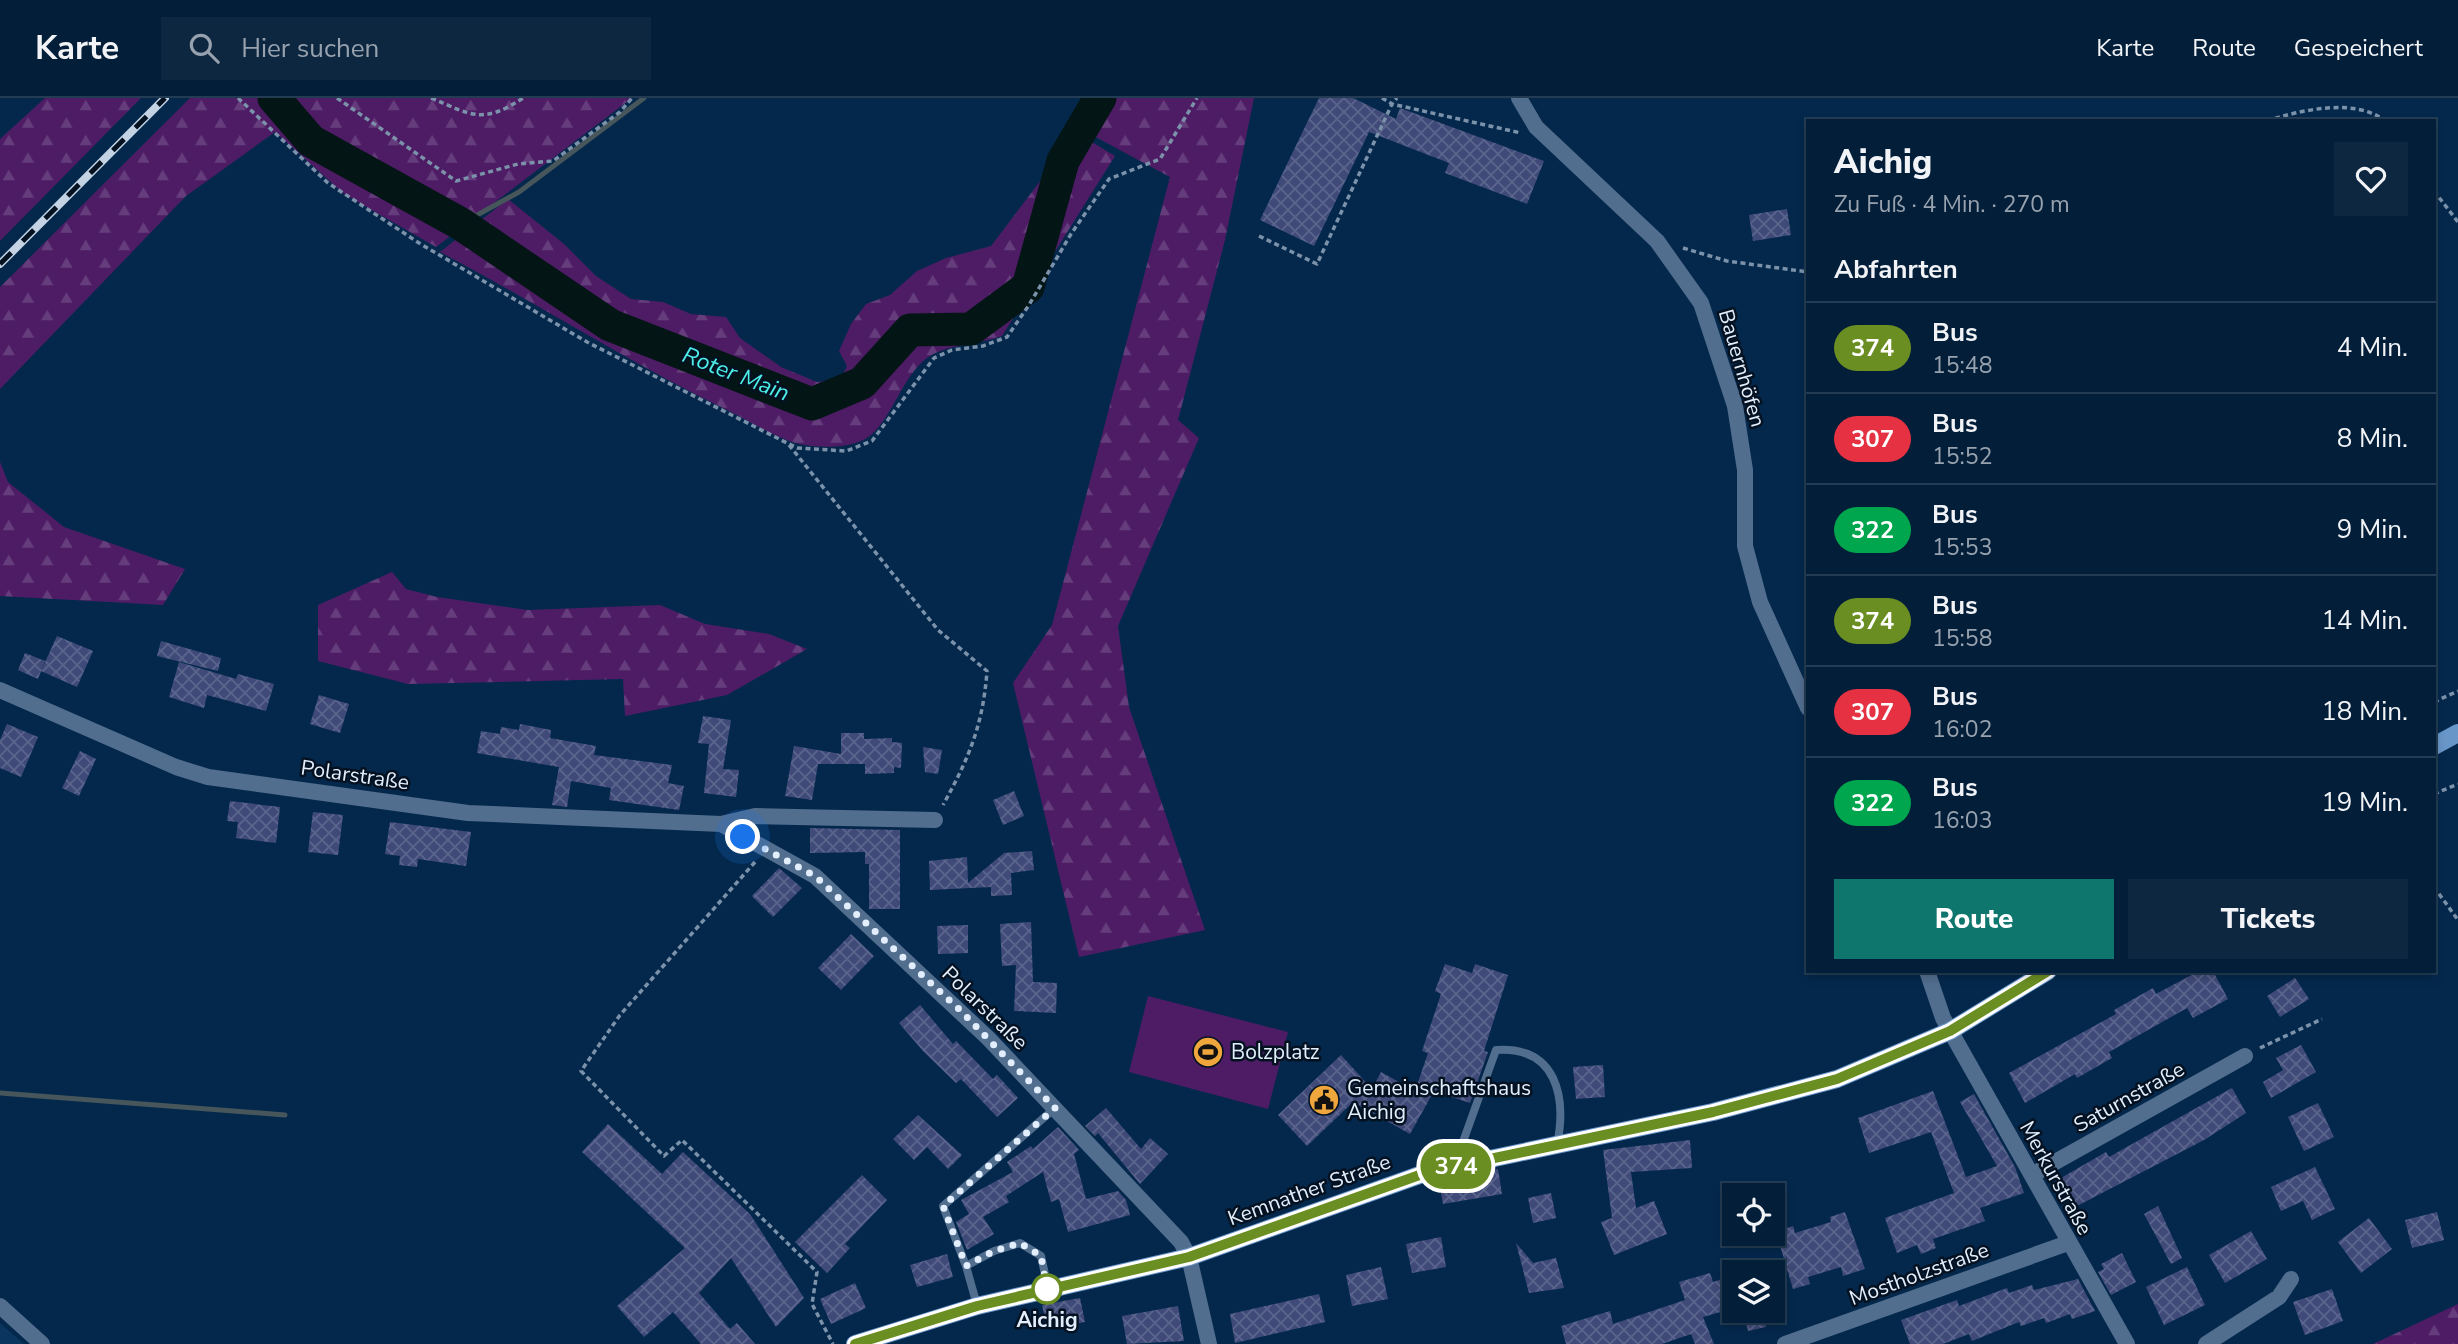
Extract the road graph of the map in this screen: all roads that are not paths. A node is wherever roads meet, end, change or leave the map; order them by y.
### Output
1 (1519, 98) edge
2 (0, 690) edge
3 (1806, 704) edge
4 (2458, 733) edge
5 (2436, 745) edge
6 (934, 820) road end
7 (721, 824) junction
8 (1928, 973) edge
9 (2045, 973) edge
10 (1950, 1031) junction
11 (2245, 1056) road end
12 (1055, 1108) junction
13 (1557, 1145) junction
14 (1461, 1165) junction
15 (2032, 1175) junction
16 (2068, 1243) junction
17 (1189, 1257) junction
18 (966, 1266) junction
19 (2291, 1279) dead end
20 (1048, 1288) junction
21 (0, 1306) edge
22 (977, 1306) junction
23 (42, 1344) edge
24 (855, 1344) edge
25 (1209, 1344) edge
26 (1785, 1344) edge
27 (2127, 1344) edge
28 (2206, 1344) edge

1 - 3 street, Bauernhöfen
2 - 7 street, Polarstraße
4 - 5 main road
6 - 7 street, Polarstraße
7 - 12 street, Polarstraße
8 - 10 street
9 - 10 main road, Kemnather Straße
10 - 13 main road, Kemnather Straße
10 - 15 street, Merkurstraße
11 - 15 street, Saturnstraße
12 - 17 street, Polarstraße
12 - 18 lane
13 - 14 main road, Kemnather Straße
13 - 14 lane
14 - 17 main road, Kemnather Straße
15 - 16 street, Merkurstraße
16 - 26 street, Mostholzstraße
16 - 27 street, Merkurstraße
17 - 20 main road, Kemnather Straße
17 - 25 street
18 - 20 lane
18 - 22 lane
19 - 28 street
20 - 22 main road, Kemnather Straße
21 - 23 street
22 - 24 main road, Kemnather Straße

